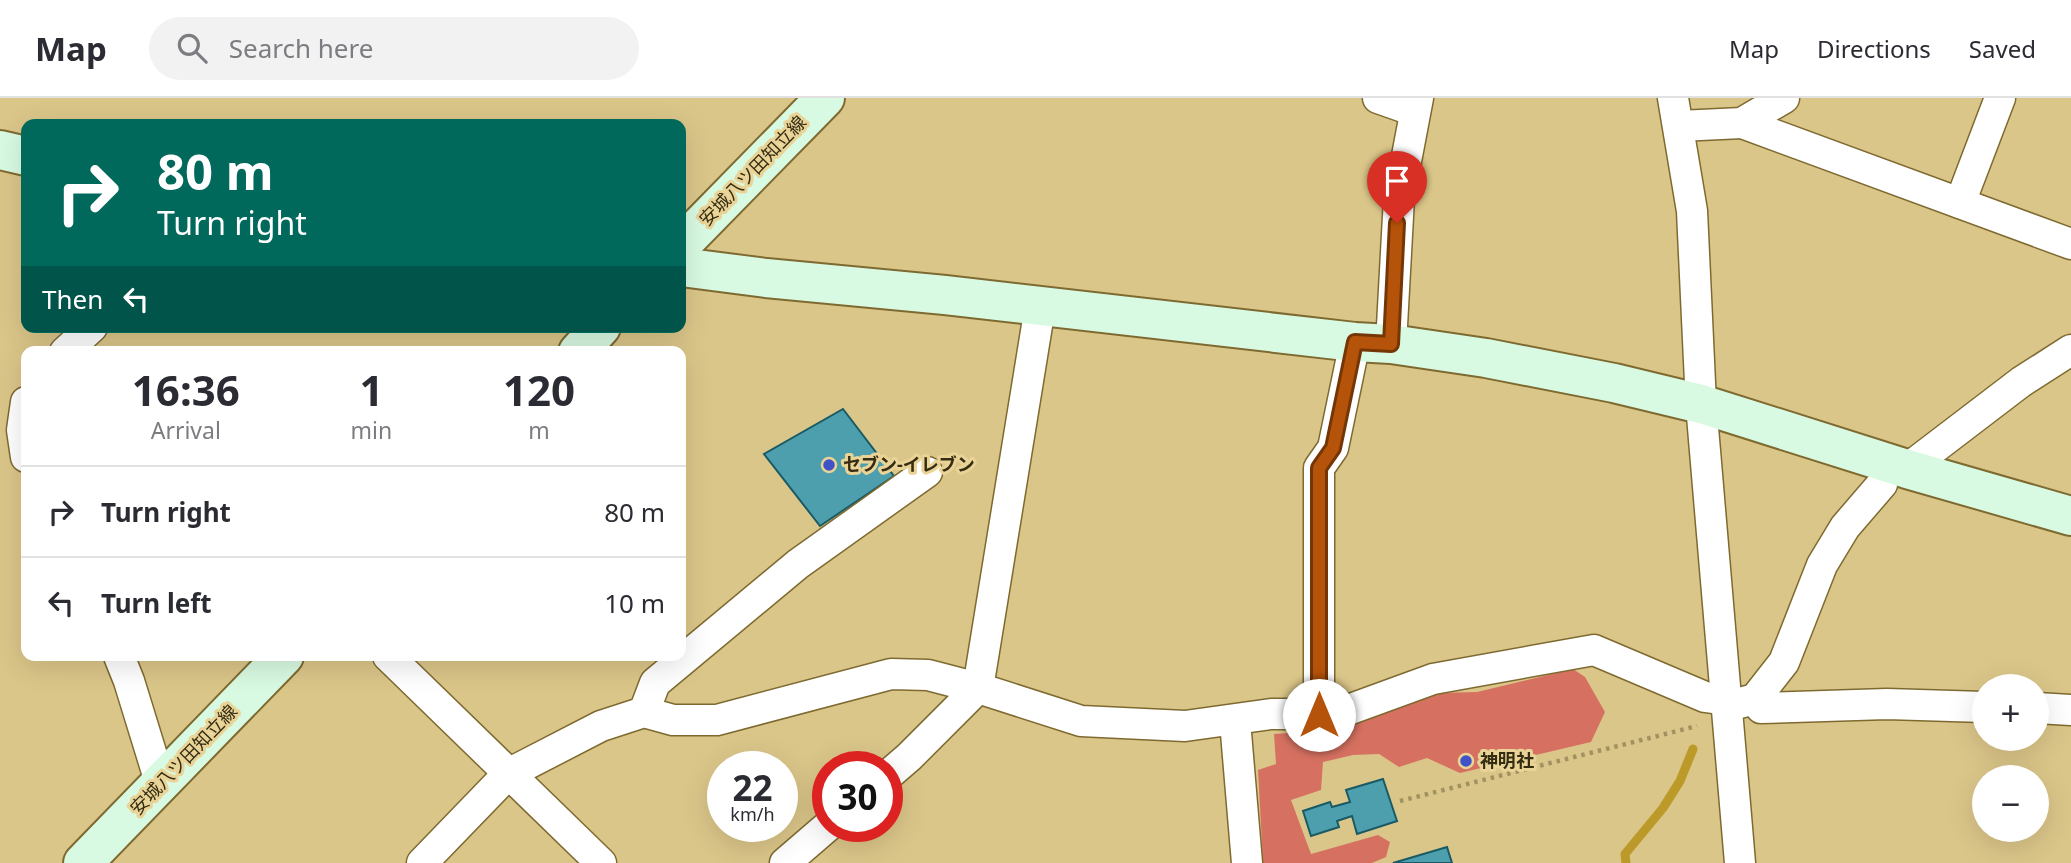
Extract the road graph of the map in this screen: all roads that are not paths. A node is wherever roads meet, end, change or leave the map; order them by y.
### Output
1 (824, 98) edge
2 (1378, 98) edge
3 (1784, 98) edge
4 (2000, 98) edge
5 (1416, 104) edge
6 (1676, 112) edge
7 (1742, 123) junction
8 (0, 150) edge
9 (21, 155) edge
10 (1960, 203) junction
11 (686, 240) edge
12 (2071, 244) edge
13 (686, 268) edge
14 (1040, 307) junction
15 (86, 333) edge
16 (595, 333) edge
17 (1373, 343) junction
18 (71, 346) edge
19 (584, 346) edge
20 (2071, 350) edge
21 (1701, 404) junction
22 (927, 472) dead end
23 (1895, 476) junction
24 (2071, 516) edge
25 (686, 657) edge
26 (121, 661) edge
27 (279, 661) edge
28 (393, 661) edge
29 (681, 661) edge
30 (978, 688) junction
31 (1735, 706) junction
32 (1972, 707) edge
33 (2049, 709) edge
34 (2071, 710) edge
35 (643, 712) junction
36 (1319, 715) junction
37 (1235, 721) junction
38 (903, 762) edge
39 (508, 774) junction
40 (161, 785) junction
41 (812, 840) edge
42 (83, 863) edge
43 (422, 863) edge
44 (601, 863) edge
45 (785, 863) edge
46 (1247, 863) edge
47 (1741, 863) edge

1 - 11 street, 安城八ツ田知立線
2 - 5 street
3 - 7 street
4 - 10 street
5 - 17 street
6 - 7 street
6 - 21 street
7 - 10 street
8 - 9 street
10 - 12 street
13 - 14 street
14 - 17 street
14 - 30 street
15 - 18 street
16 - 19 street
17 - 21 street
17 - 36 street
20 - 23 street
21 - 23 street
21 - 31 street
22 - 25 street
23 - 24 street
23 - 31 street
26 - 40 street
27 - 40 street, 安城八ツ田知立線
28 - 39 street
29 - 35 street
30 - 35 street
30 - 37 street
30 - 38 street
31 - 32 street
31 - 36 street
31 - 47 street
33 - 34 street
35 - 39 street
36 - 37 street
37 - 46 street
39 - 43 street
39 - 44 street
40 - 42 street, 安城八ツ田知立線
41 - 45 street

